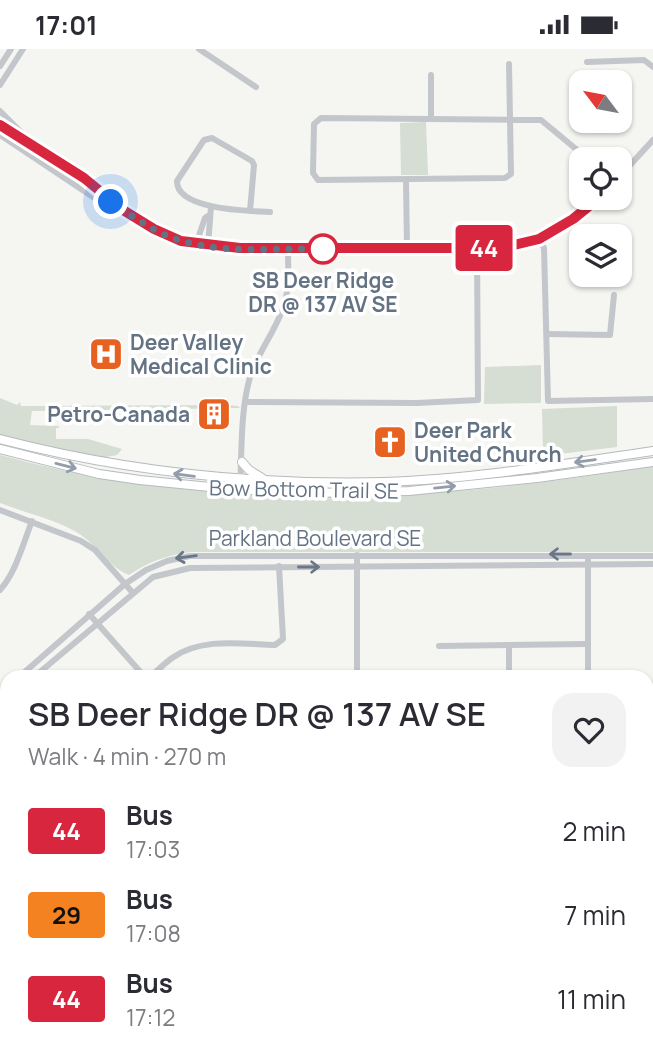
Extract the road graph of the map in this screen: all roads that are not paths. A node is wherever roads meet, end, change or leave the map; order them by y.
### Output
1 (11, 49) edge
2 (23, 49) edge
3 (200, 49) edge
4 (587, 62) dead end
5 (509, 64) dead end
6 (0, 66) edge
7 (653, 67) edge
8 (431, 75) dead end
9 (0, 85) edge
10 (256, 87) dead end
11 (0, 111) edge
12 (509, 118) junction
13 (431, 119) junction
14 (0, 125) edge
15 (0, 135) edge
16 (653, 140) edge
17 (26, 142) junction
18 (574, 147) edge
19 (632, 163) edge
20 (406, 180) junction
21 (111, 202) junction
22 (211, 207) junction
23 (584, 210) edge
24 (250, 211) junction
25 (270, 212) dead end
26 (208, 216) junction
27 (539, 239) junction
28 (196, 244) junction
29 (208, 245) junction
30 (477, 248) junction
31 (288, 249) junction
32 (407, 249) junction
33 (614, 295) dead end
34 (547, 334) junction
35 (653, 399) edge
36 (245, 402) junction
37 (0, 439) edge
38 (0, 449) edge
39 (653, 451) edge
40 (242, 462) junction
41 (653, 462) edge
42 (240, 480) junction
43 (269, 480) junction
44 (240, 490) junction
45 (0, 510) edge
46 (32, 521) junction
47 (589, 554) junction
48 (357, 555) junction
49 (653, 556) edge
50 (279, 557) junction
51 (587, 564) junction
52 (653, 564) edge
53 (279, 567) junction
54 (356, 567) junction
55 (125, 584) junction
56 (0, 590) edge
57 (133, 593) junction
58 (89, 614) junction
59 (97, 623) junction
60 (588, 645) junction
61 (439, 646) dead end
62 (509, 647) junction
63 (33, 665) junction
64 (27, 670) edge
65 (36, 670) edge
66 (46, 670) edge
67 (139, 670) edge
68 (158, 670) edge
69 (357, 670) edge
70 (509, 670) edge
71 (587, 670) edge

1 - 6 street
2 - 9 street
3 - 10 street
4 - 7 street
5 - 12 street
8 - 13 street
11 - 17 street
12 - 13 street
12 - 18 street
12 - 20 street
13 - 20 street
14 - 17 street
15 - 21 street
16 - 19 street
17 - 21 street
20 - 32 street
21 - 28 street
22 - 24 street
22 - 24 street
22 - 26 street
23 - 27 street
24 - 25 street
26 - 28 street
26 - 29 street
27 - 30 street
27 - 34 street
28 - 29 street
29 - 31 street
30 - 32 street
30 - 36 street
31 - 32 street
31 - 36 street
33 - 34 street
34 - 35 street
36 - 40 street
42 -> 37 main road, Bow Bottom Trail SE
38 -> 44 main road, Bow Bottom Trail SE
39 -> 43 main road, Bow Bottom Trail SE
40 - 42 street
40 - 43 main road
44 -> 41 main road, Bow Bottom Trail SE
42 - 43 main road, Bow Bottom Trail SE
42 - 44 street
45 - 46 street
46 - 55 street
46 - 56 street
47 -> 48 street, Parkland Boulevard SE
47 - 49 street, Parkland Boulevard SE
47 - 51 street
48 - 50 street, Parkland Boulevard SE
48 - 54 street
50 - 53 street
50 -> 55 street, Parkland Boulevard SE
51 - 52 street, Parkland Boulevard SE
51 - 54 street, Parkland Boulevard SE
51 - 60 street
53 -> 54 street, Parkland Boulevard SE
53 - 57 street, Parkland Boulevard SE
53 - 68 street
54 - 69 street
55 - 57 street
55 - 58 street, Parkland Boulevard SE
57 - 59 street, Parkland Boulevard SE
58 - 59 street
58 - 63 street, Parkland Boulevard SE
59 - 66 street, Parkland Boulevard SE
59 - 67 street
60 - 62 street
60 - 71 street
61 - 62 street
62 - 70 street
63 - 64 street, Parkland Boulevard SE
63 - 65 street

